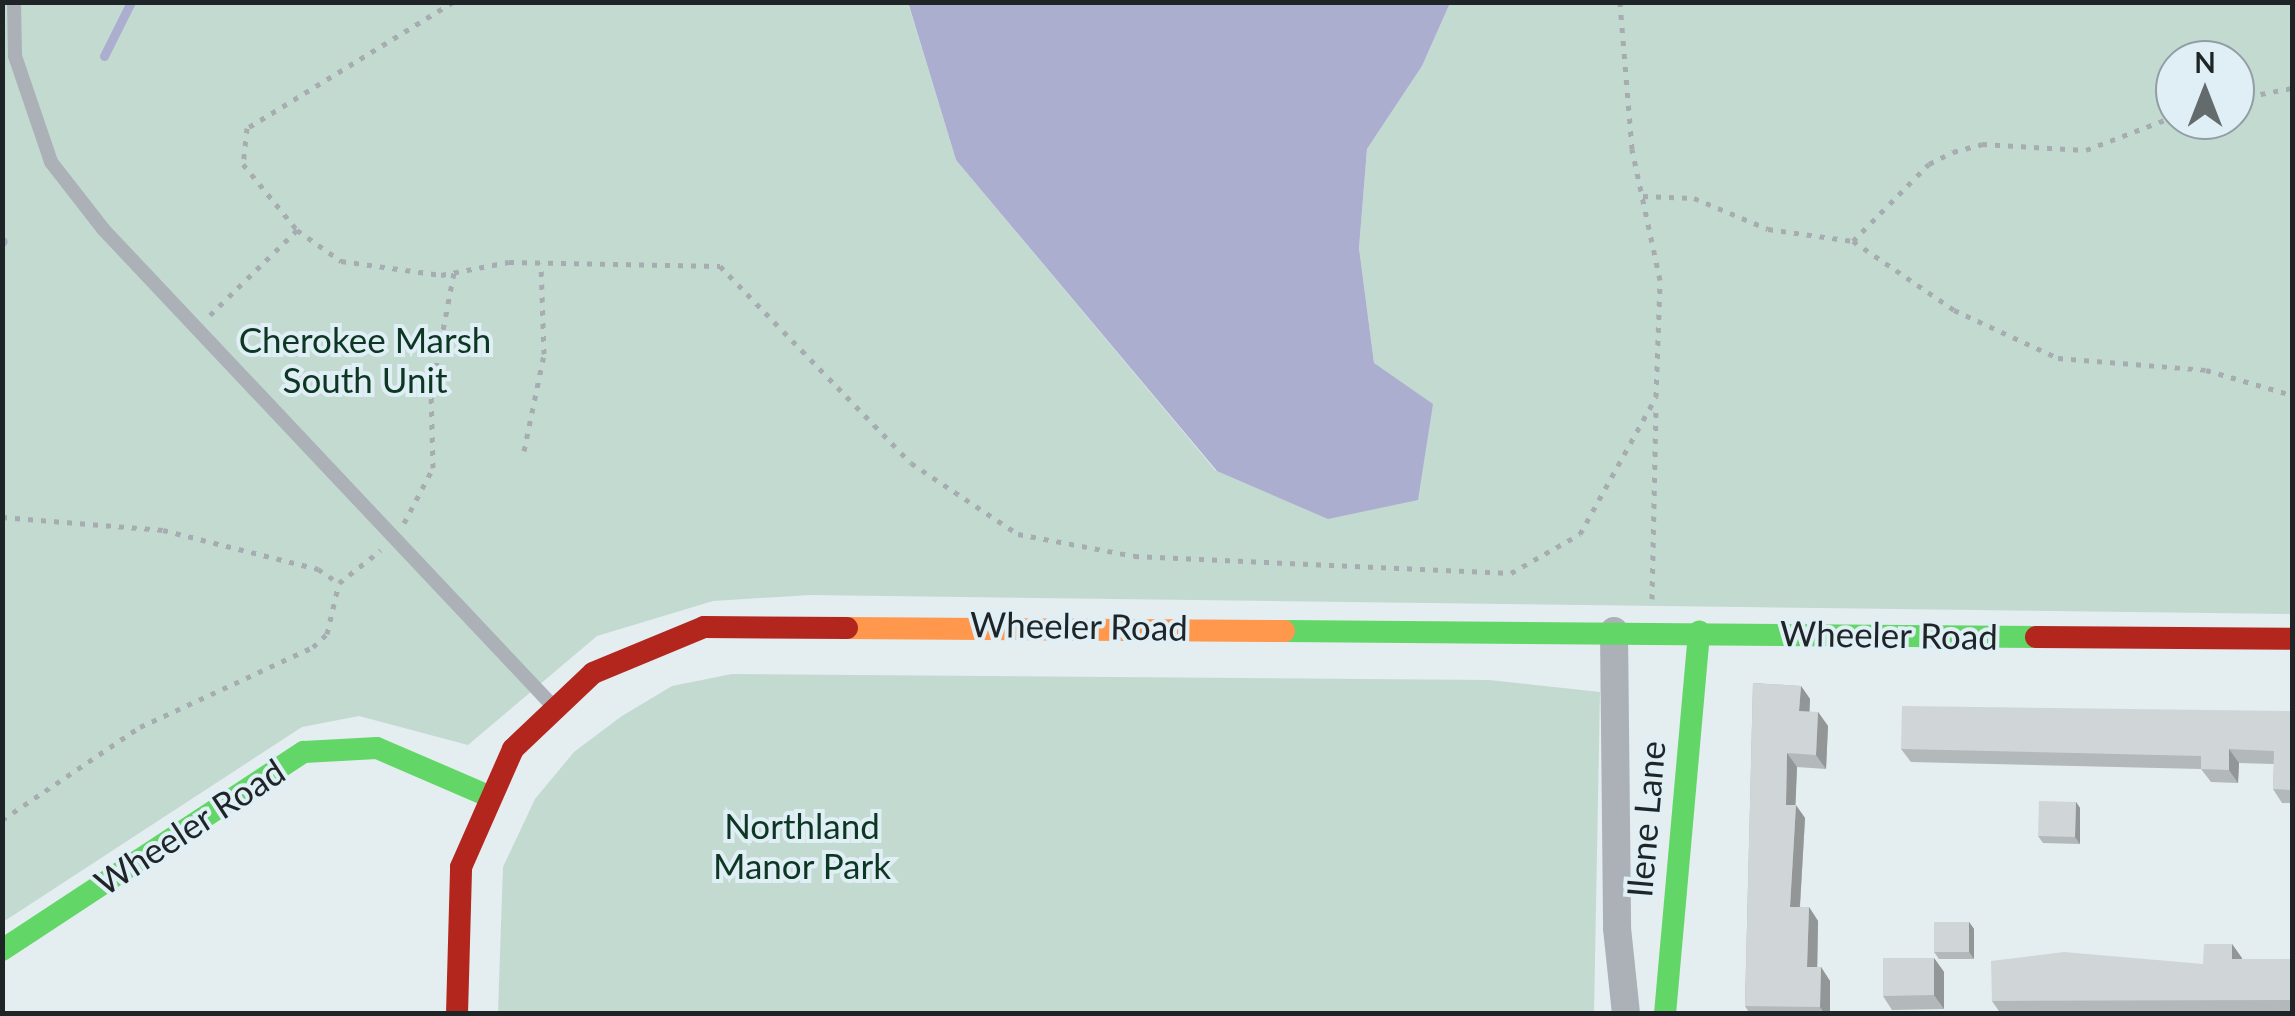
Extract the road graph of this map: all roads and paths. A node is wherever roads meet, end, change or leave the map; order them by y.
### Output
1 (14, 2) edge
2 (453, 2) edge
3 (1620, 2) edge
4 (2292, 88) edge
5 (2255, 95) edge
6 (2155, 124) edge
7 (1642, 196) junction
8 (298, 230) junction
9 (1853, 241) junction
10 (540, 263) junction
11 (454, 272) junction
12 (194, 326) junction
13 (2292, 395) edge
14 (1656, 397) junction
15 (524, 451) dead end
16 (2, 517) edge
17 (392, 535) junction
18 (339, 583) junction
19 (1652, 608) dead end
20 (1614, 631) junction
21 (1699, 632) junction
22 (2292, 639) edge
23 (552, 705) junction
24 (486, 795) junction
25 (2, 820) edge
26 (2, 950) edge
27 (458, 1014) edge
28 (1626, 1014) edge
29 (1664, 1014) edge

1 - 12 lane
2 - 8 path
3 - 7 path
4 - 5 path
6 - 9 path
7 - 9 path
7 - 14 path
8 - 11 path
8 - 12 path
9 - 13 path
10 - 11 path
10 - 14 path
10 - 15 path
11 - 17 path
12 - 17 lane
14 - 19 path
16 - 18 path
17 - 18 path
17 - 23 lane
18 - 25 path
20 - 21 street, Wheeler Road
20 - 23 street, Wheeler Road
20 - 28 street, Ilene Lane
21 - 22 street, Wheeler Road
21 - 29 street, Ilene Lane
23 - 24 street, Wheeler Road
24 - 26 street, Wheeler Road
24 - 27 street

